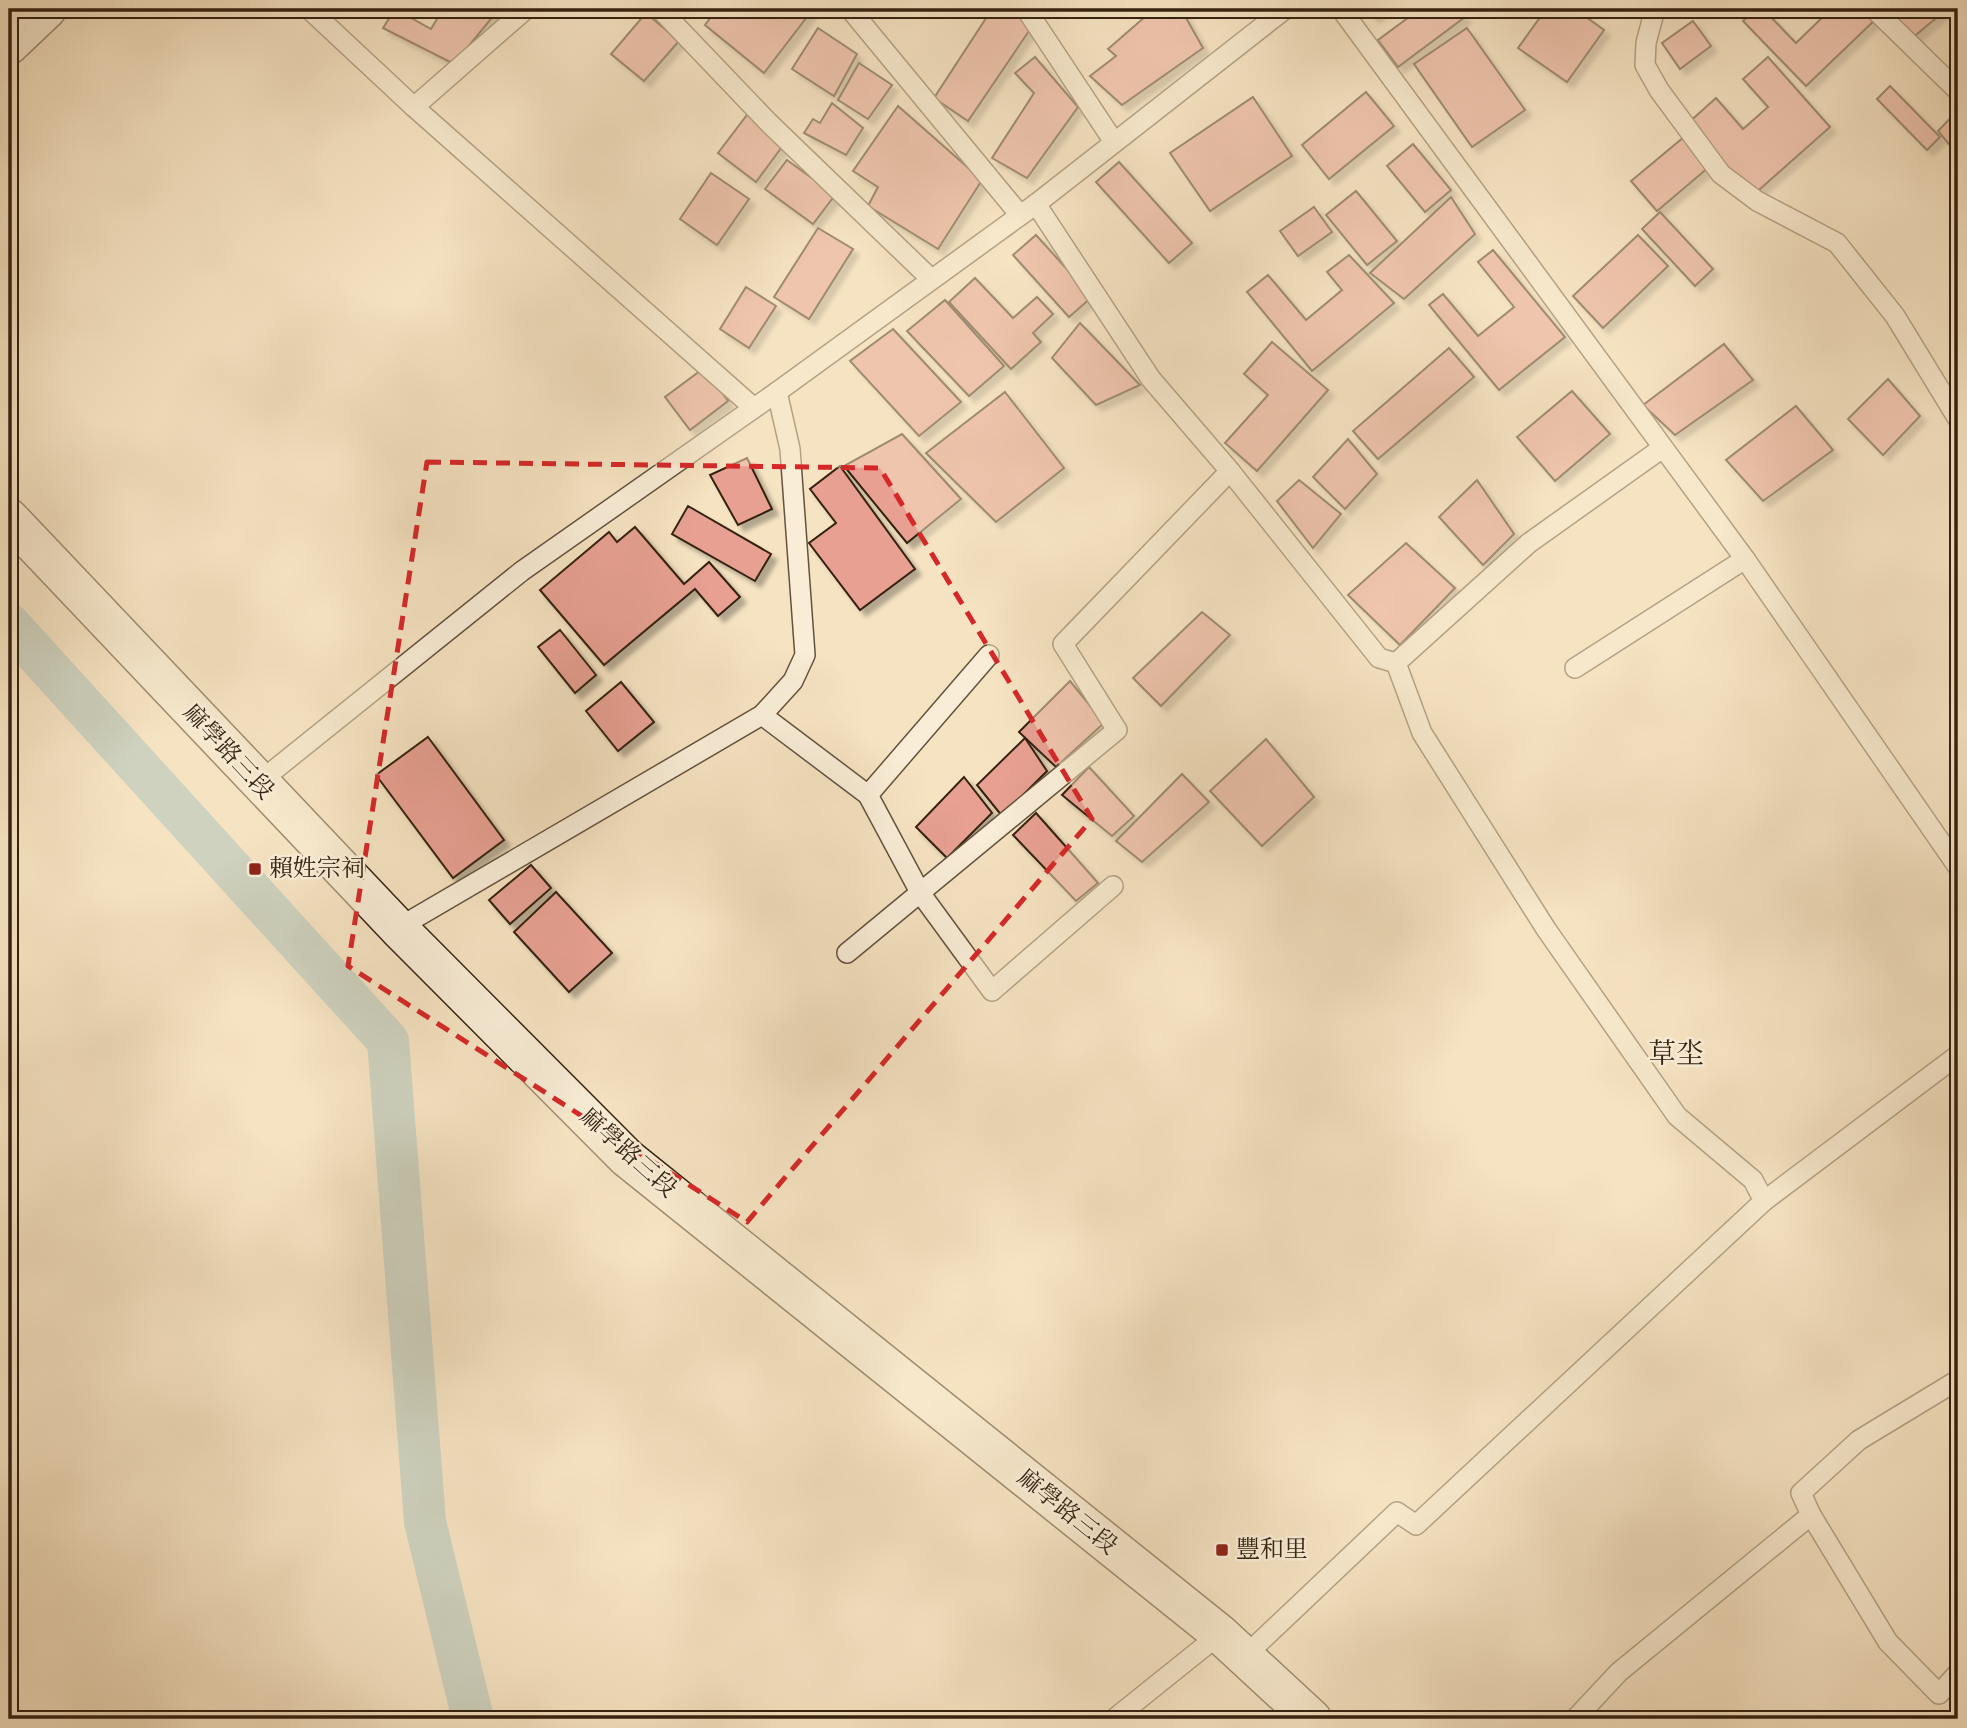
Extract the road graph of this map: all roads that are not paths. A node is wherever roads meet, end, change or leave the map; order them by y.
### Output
1 (47, 9) edge
2 (309, 9) edge
3 (526, 9) edge
4 (660, 9) edge
5 (850, 9) edge
6 (1026, 9) edge
7 (1285, 9) edge
8 (1341, 9) edge
9 (1655, 9) edge
10 (1874, 9) edge
11 (9, 45) edge
12 (1958, 91) edge
13 (414, 107) junction
14 (1114, 142) junction
15 (1028, 209) junction
16 (930, 278) junction
17 (777, 392) junction
18 (754, 408) junction
19 (1958, 419) edge
20 (1661, 449) junction
21 (1230, 471) junction
22 (9, 518) edge
23 (1745, 559) junction
24 (989, 655) dead end
25 (1396, 663) junction
26 (1575, 667) dead end
27 (762, 715) junction
28 (258, 783) junction
29 (868, 794) junction
30 (1958, 867) edge
31 (1113, 886) dead end
32 (921, 894) junction
33 (398, 928) junction
34 (847, 953) dead end
35 (1958, 1055) edge
36 (1764, 1201) junction
37 (1958, 1380) edge
38 (1811, 1515) junction
39 (1232, 1645) junction
40 (1958, 1673) edge
41 (1114, 1719) edge
42 (1312, 1719) edge
43 (1575, 1719) edge

1 - 11 main road
2 - 13 lane
3 - 13 lane
4 - 16 lane
5 - 15 lane
6 - 14 lane
7 - 14 lane
8 - 20 lane
9 - 19 lane
10 - 12 lane
13 - 18 lane
14 - 15 lane
15 - 16 lane
15 - 21 lane
16 - 17 lane
17 - 18 lane
17 - 27 lane
18 - 28 lane
20 - 23 lane
20 - 25 lane
21 - 25 lane
21 - 32 lane
22 - 28 main road, 麻學路三段
23 - 26 lane
23 - 30 lane
24 - 29 lane
25 - 36 lane
27 - 29 lane
27 - 33 lane
28 - 33 main road, 麻學路三段
29 - 32 lane
31 - 32 lane
32 - 34 lane
33 - 39 main road, 麻學路三段
35 - 36 lane
36 - 39 lane
37 - 38 lane
38 - 40 lane
38 - 43 lane
39 - 41 lane
39 - 42 main road, 麻學路三段

